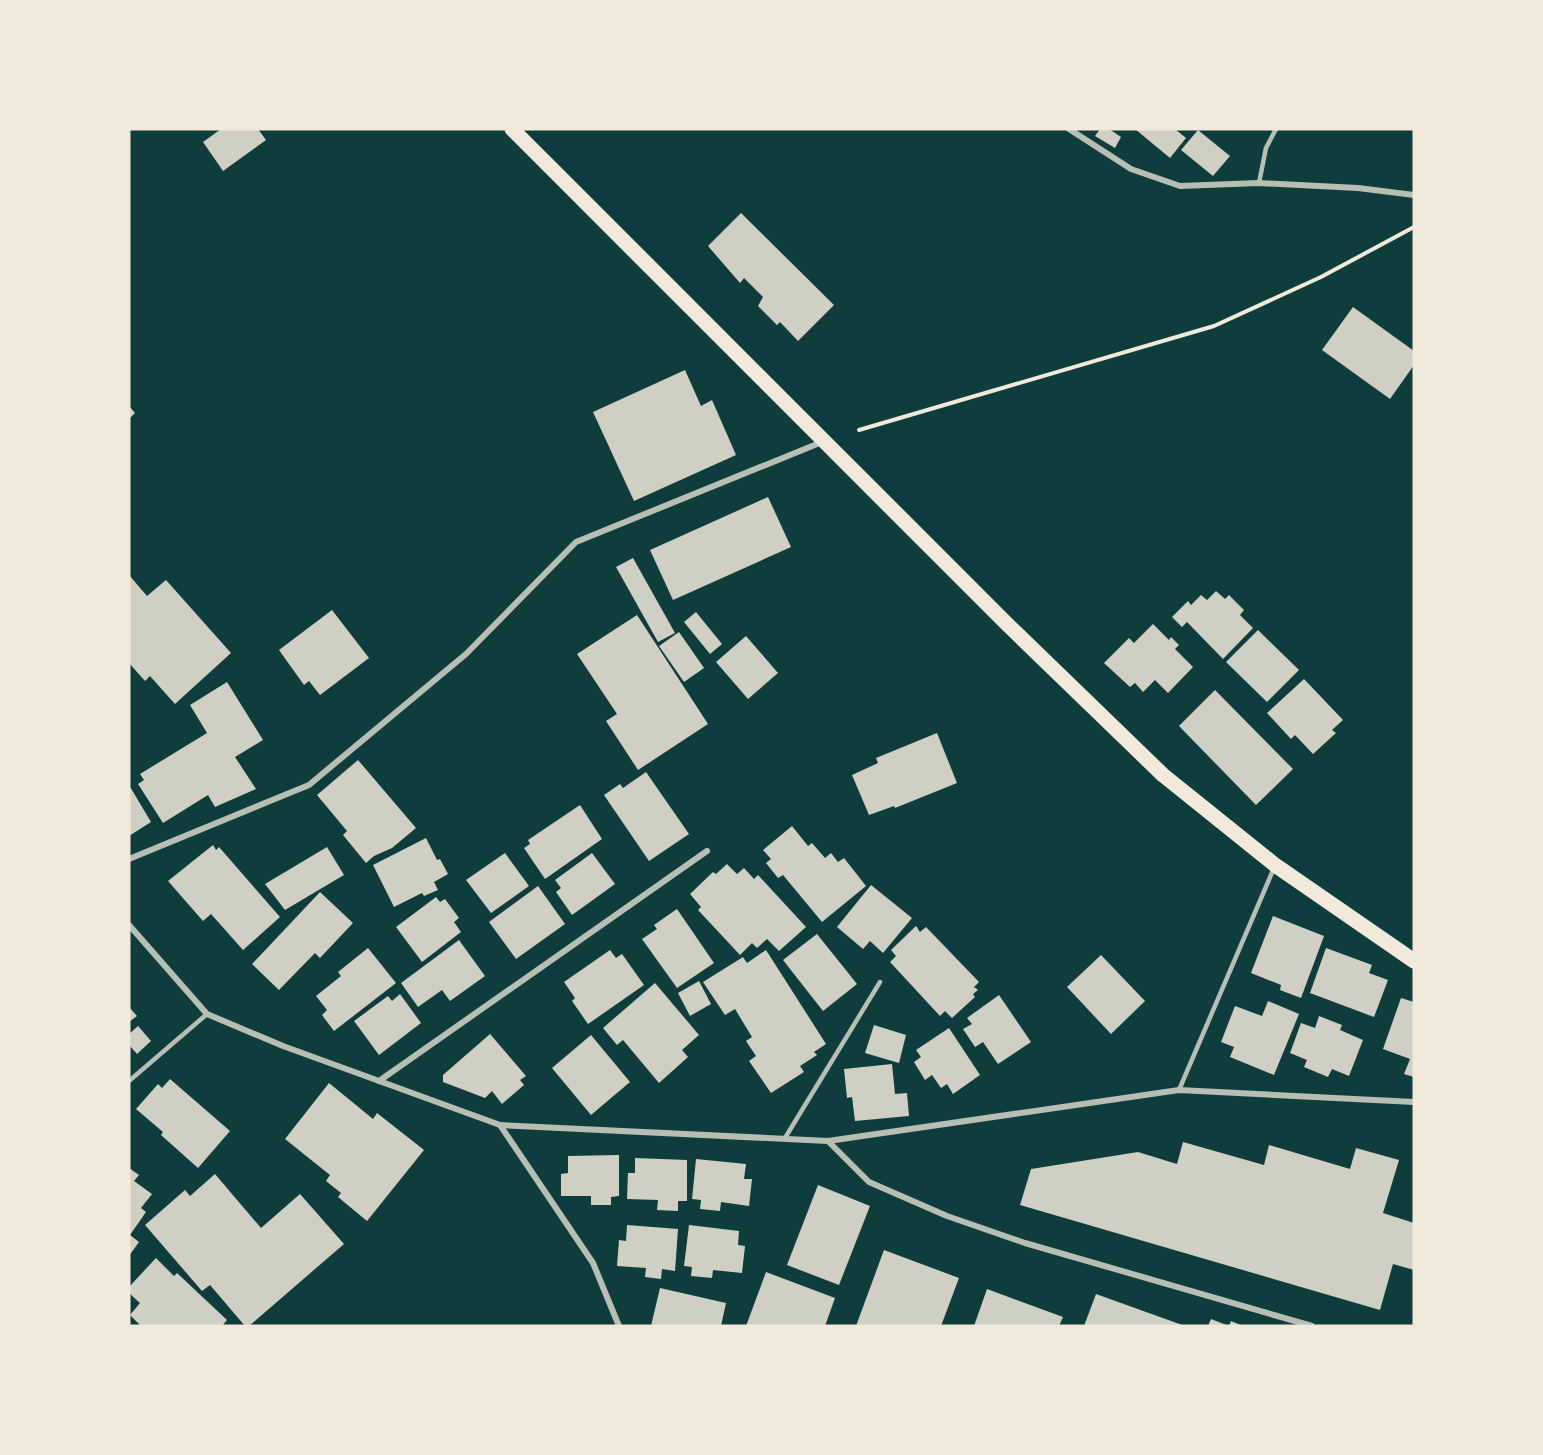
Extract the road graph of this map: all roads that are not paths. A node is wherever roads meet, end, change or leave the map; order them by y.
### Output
1 (512, 129) edge
2 (1069, 129) edge
3 (1276, 129) edge
4 (1259, 183) junction
5 (1414, 195) edge
6 (823, 441) junction
7 (707, 851) dead end
8 (129, 859) edge
9 (1275, 865) junction
10 (129, 925) edge
11 (1414, 961) edge
12 (880, 982) dead end
13 (207, 1014) junction
14 (129, 1081) edge
15 (379, 1081) junction
16 (1179, 1090) junction
17 (1414, 1102) edge
18 (500, 1125) junction
19 (785, 1138) junction
20 (828, 1141) junction
21 (1291, 1323) edge
22 (619, 1326) edge
23 (1312, 1326) edge

1 - 6 main road
2 - 4 street
3 - 4 lane
4 - 5 street
6 - 8 street
6 - 9 main road
7 - 15 street
9 - 11 main road
9 - 16 lane
10 - 13 street
12 - 19 lane
13 - 14 lane
13 - 15 street
15 - 18 street
16 - 17 street
16 - 20 street
18 - 19 street
18 - 22 street
19 - 20 street
20 - 21 street
21 - 23 street

